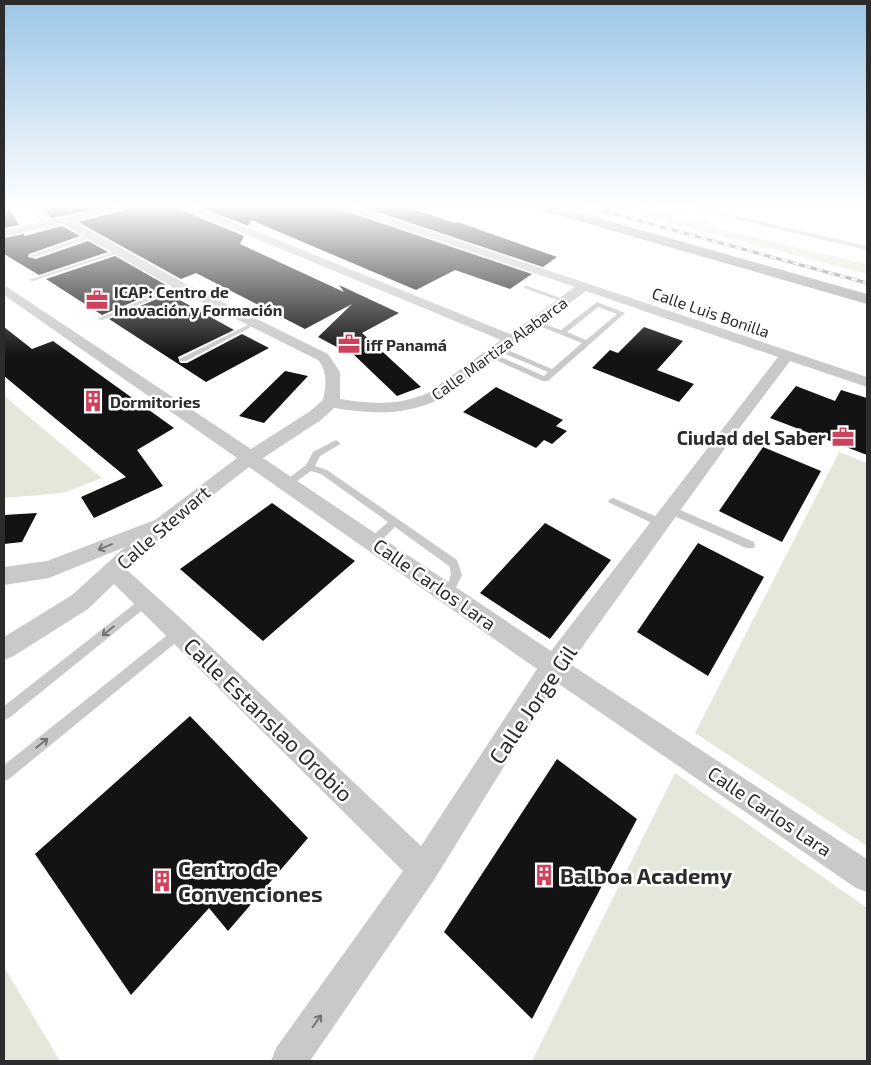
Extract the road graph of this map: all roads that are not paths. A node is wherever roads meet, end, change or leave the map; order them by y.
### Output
1 (107, 256) edge
2 (126, 256) edge
3 (307, 256) edge
4 (492, 256) edge
5 (718, 256) edge
6 (31, 280) dead end
7 (180, 286) junction
8 (526, 287) dead end
9 (584, 287) junction
10 (4, 289) edge
11 (867, 299) edge
12 (565, 301) junction
13 (100, 319) dead end
14 (256, 323) junction
15 (535, 323) junction
16 (562, 333) junction
17 (512, 340) junction
18 (588, 343) junction
19 (495, 353) junction
20 (787, 355) junction
21 (183, 359) dead end
22 (867, 382) edge
23 (331, 402) junction
24 (336, 443) dead end
25 (250, 457) junction
26 (310, 467) junction
27 (288, 483) junction
28 (613, 501) dead end
29 (666, 517) junction
30 (166, 521) junction
31 (394, 523) junction
32 (373, 542) junction
33 (750, 545) dead end
34 (113, 570) junction
35 (4, 576) edge
36 (448, 593) junction
37 (146, 601) junction
38 (180, 632) junction
39 (4, 649) edge
40 (553, 666) junction
41 (4, 714) edge
42 (4, 774) edge
43 (423, 869) junction
44 (867, 877) edge
45 (289, 1061) edge

1 - 6 lane
2 - 7 street
3 - 17 street
4 - 9 street, Calle Luis Bonilla
5 - 11 main road
7 - 13 lane
7 - 14 street
8 - 12 lane
9 - 12 street, Calle Martiza Alabarca
9 - 20 street, Calle Luis Bonilla
10 - 25 street, Calle Carlos Lara
12 - 15 street, Calle Martiza Alabarca
14 - 21 lane
14 - 23 street
15 - 16 lane
15 - 17 street, Calle Martiza Alabarca
16 - 18 lane
16 - 18 lane
17 - 19 street, Calle Martiza Alabarca
18 - 19 lane
19 - 23 street, Calle Martiza Alabarca
20 - 22 street, Calle Luis Bonilla
20 - 29 street, Calle Jorge Gil
23 - 25 street
24 - 26 lane
25 - 27 street, Calle Carlos Lara
25 - 30 street, Calle Stewart
26 - 27 lane
26 - 31 lane
27 - 32 street, Calle Carlos Lara
28 - 29 lane
29 - 33 lane
29 - 40 street, Calle Jorge Gil
30 - 34 street, Calle Stewart
30 -> 35 street
31 - 32 lane
31 - 36 lane
32 - 36 street, Calle Carlos Lara
34 - 37 street, Calle Estanslao Orobio
34 - 39 street, Calle Stewart
36 - 40 street, Calle Carlos Lara
37 - 38 street, Calle Estanslao Orobio
37 -> 41 lane
42 -> 38 lane
38 - 43 street, Calle Estanslao Orobio
40 - 43 street, Calle Jorge Gil
40 - 44 street, Calle Carlos Lara
45 -> 43 street, Calle Jorge Gil

